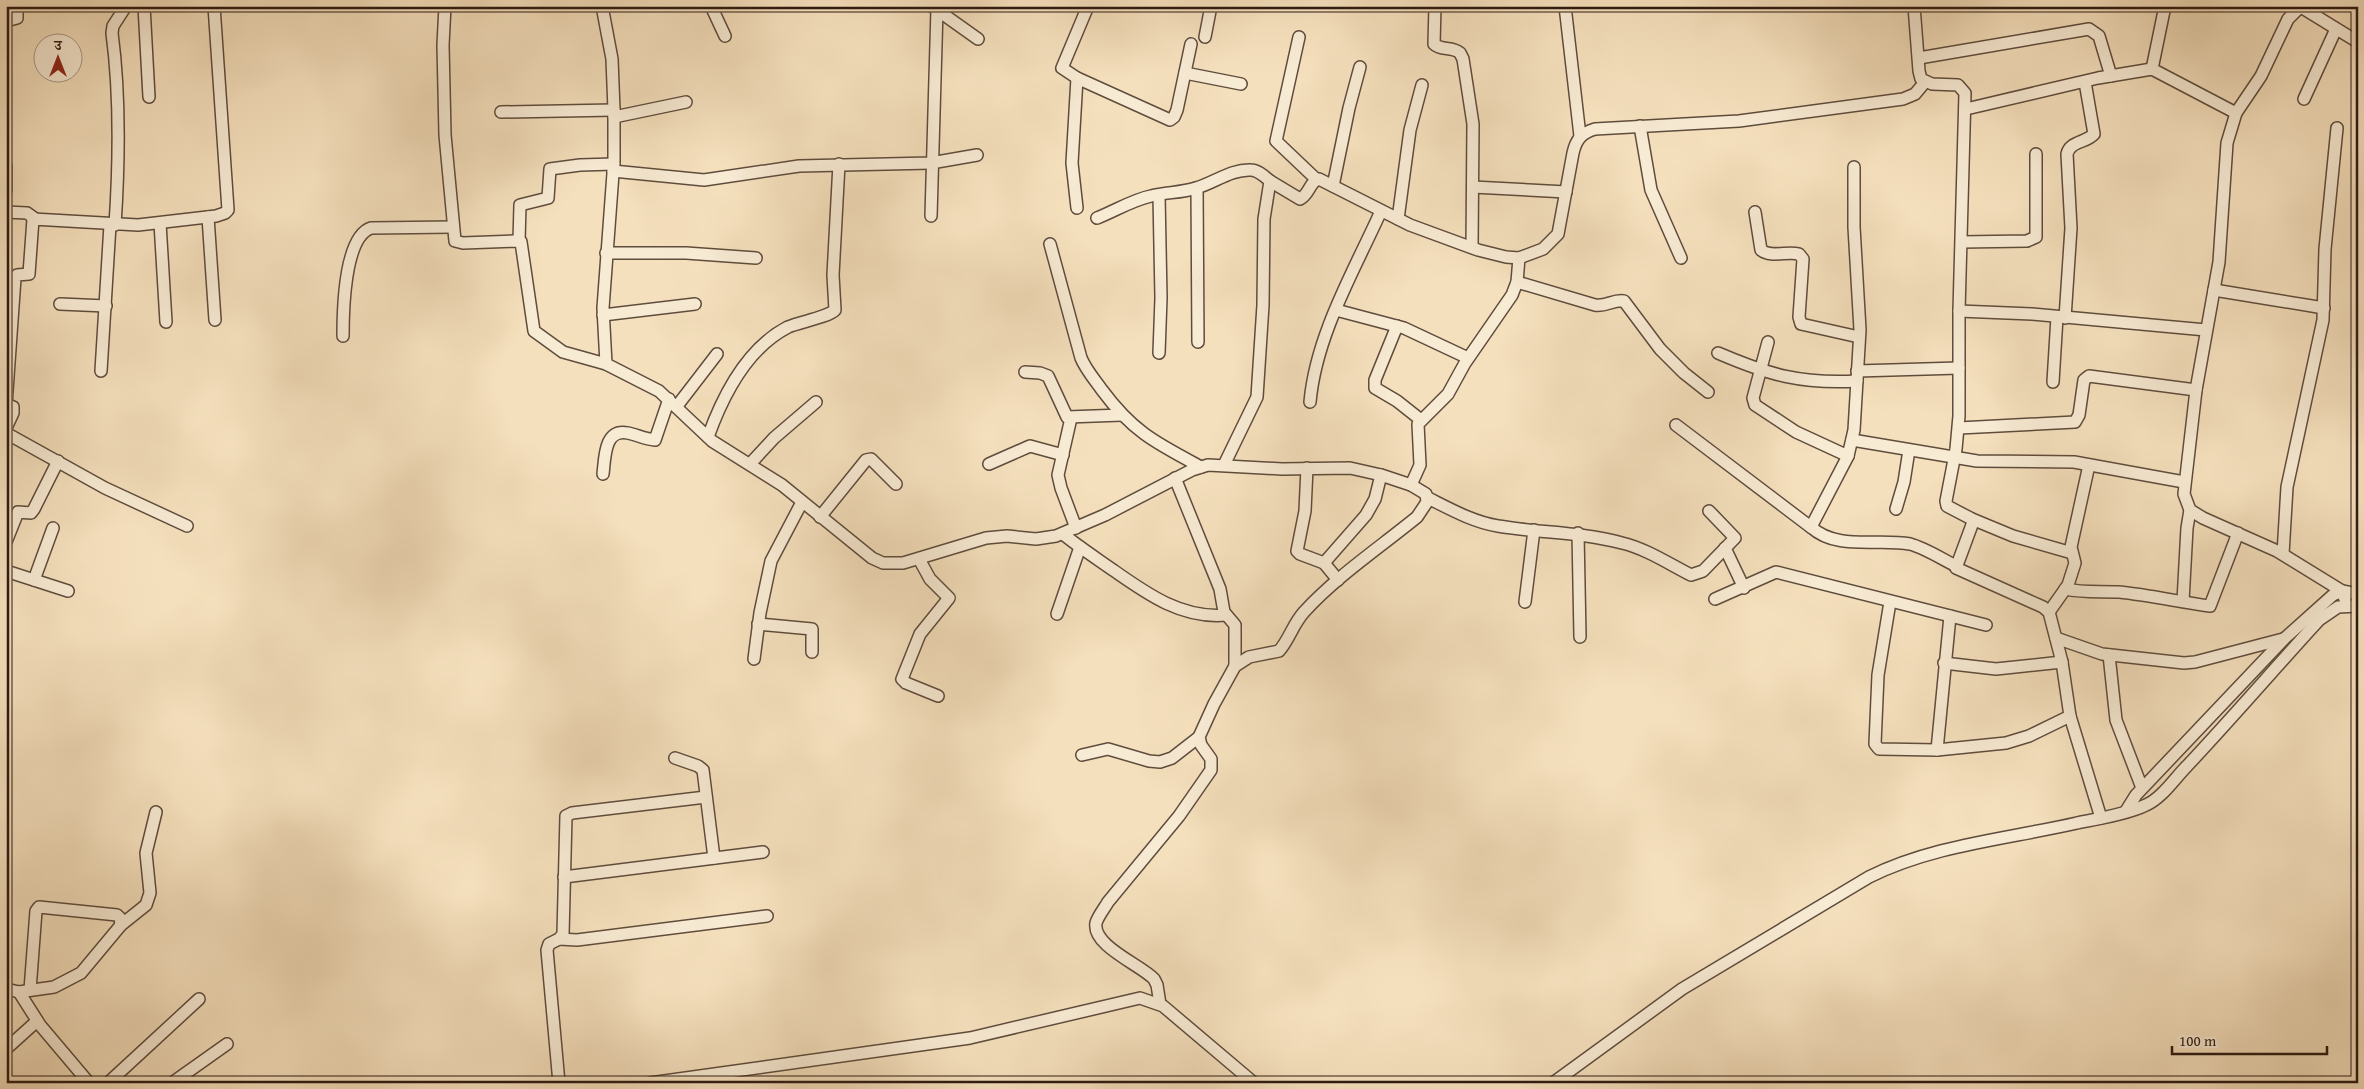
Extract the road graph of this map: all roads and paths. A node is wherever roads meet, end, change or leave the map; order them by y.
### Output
1 (17, 6) edge
2 (126, 6) edge
3 (144, 6) edge
4 (214, 6) edge
5 (445, 6) edge
6 (602, 6) edge
7 (711, 6) edge
8 (1088, 6) edge
9 (1211, 6) edge
10 (1435, 6) edge
11 (1565, 6) edge
12 (1914, 6) edge
13 (2165, 6) edge
14 (2301, 7) edge
15 (934, 8) edge
16 (6, 21) edge
17 (2336, 29) junction
18 (725, 36) dead end
19 (1299, 37) dead end
20 (1205, 38) dead end
21 (978, 39) dead end
22 (2358, 42) edge
23 (1191, 44) dead end
24 (1919, 58) junction
25 (1360, 67) dead end
26 (2152, 69) junction
27 (1185, 73) junction
28 (2111, 76) junction
29 (1077, 78) junction
30 (1925, 82) junction
31 (2084, 82) junction
32 (1241, 84) dead end
33 (1422, 86) dead end
34 (149, 97) dead end
35 (2304, 99) dead end
36 (686, 102) dead end
37 (1966, 109) junction
38 (501, 112) dead end
39 (2236, 113) junction
40 (614, 114) junction
41 (1640, 126) junction
42 (2337, 128) dead end
43 (1580, 136) junction
44 (2036, 154) dead end
45 (977, 155) dead end
46 (931, 163) junction
47 (838, 164) junction
48 (6, 166) edge
49 (1854, 167) dead end
50 (613, 168) junction
51 (1316, 179) junction
52 (1270, 181) junction
53 (1333, 186) junction
54 (1473, 187) junction
55 (1198, 188) junction
56 (6, 190) edge
57 (1566, 192) junction
58 (1158, 195) junction
59 (1077, 208) dead end
60 (1381, 211) junction
61 (6, 212) edge
62 (1755, 212) dead end
63 (931, 216) dead end
64 (208, 217) junction
65 (34, 218) junction
66 (1097, 218) dead end
67 (1398, 219) junction
68 (160, 223) junction
69 (112, 225) junction
70 (453, 227) junction
71 (519, 241) junction
72 (1962, 242) junction
73 (1050, 244) dead end
74 (1472, 247) junction
75 (606, 253) junction
76 (756, 258) dead end
77 (1519, 258) junction
78 (1681, 258) dead end
79 (1518, 282) junction
80 (2214, 290) junction
81 (60, 304) dead end
82 (695, 304) dead end
83 (106, 306) junction
84 (2324, 308) junction
85 (1336, 310) junction
86 (1959, 311) junction
87 (604, 315) junction
88 (2061, 317) junction
89 (216, 320) dead end
90 (166, 322) dead end
91 (1397, 326) junction
92 (2206, 330) junction
93 (343, 336) dead end
94 (1859, 337) junction
95 (1198, 342) dead end
96 (1768, 342) dead end
97 (1159, 353) dead end
98 (1718, 353) dead end
99 (717, 354) dead end
100 (1468, 358) junction
101 (606, 364) junction
102 (1959, 368) junction
103 (101, 371) dead end
104 (1760, 371) junction
105 (1025, 372) dead end
106 (1857, 376) junction
107 (2053, 382) dead end
108 (2196, 390) junction
109 (1708, 392) dead end
110 (816, 402) dead end
111 (1310, 402) dead end
112 (673, 403) junction
113 (6, 404) edge
114 (1122, 415) junction
115 (1071, 418) junction
116 (1421, 420) junction
117 (1676, 425) dead end
118 (6, 428) edge
119 (1958, 428) junction
120 (6, 432) edge
121 (708, 437) junction
122 (1852, 440) junction
123 (1909, 450) junction
124 (1063, 454) junction
125 (1848, 456) junction
126 (1955, 457) junction
127 (58, 461) junction
128 (750, 464) junction
129 (989, 464) dead end
130 (1224, 465) junction
131 (2090, 465) junction
132 (1201, 467) junction
133 (1306, 468) junction
134 (603, 474) dead end
135 (1381, 475) junction
136 (1175, 478) junction
137 (2184, 482) junction
138 (896, 484) dead end
139 (1411, 485) junction
140 (1428, 498) junction
141 (802, 502) junction
142 (1896, 509) dead end
143 (2190, 510) junction
144 (1709, 511) dead end
145 (820, 517) junction
146 (1972, 519) junction
147 (186, 526) dead end
148 (53, 528) dead end
149 (1076, 528) junction
150 (1812, 528) junction
151 (1534, 530) junction
152 (1578, 533) junction
153 (1062, 534) junction
154 (2238, 534) junction
155 (6, 542) edge
156 (1080, 547) junction
157 (1725, 548) junction
158 (2072, 553) junction
159 (2283, 554) junction
160 (919, 559) junction
161 (1324, 563) junction
162 (1956, 566) junction
163 (6, 571) edge
164 (34, 580) junction
165 (1338, 580) junction
166 (1744, 588) junction
167 (2065, 589) junction
168 (68, 591) dead end
169 (2342, 591) junction
170 (2358, 594) edge
171 (1715, 599) dead end
172 (2182, 601) junction
173 (1526, 602) dead end
174 (1890, 602) junction
175 (2352, 606) edge
176 (2049, 612) junction
177 (1057, 614) dead end
178 (1226, 615) junction
179 (1950, 616) junction
180 (758, 624) junction
181 (1986, 625) dead end
182 (1580, 637) dead end
183 (2056, 638) junction
184 (2285, 638) junction
185 (812, 652) dead end
186 (2109, 655) junction
187 (754, 659) dead end
188 (2062, 662) junction
189 (1944, 663) junction
190 (1235, 666) junction
191 (938, 696) dead end
192 (2070, 716) junction
193 (1199, 738) junction
194 (1937, 750) junction
195 (1082, 755) dead end
196 (674, 758) dead end
197 (2142, 788) junction
198 (706, 798) junction
199 (2126, 811) junction
200 (156, 812) dead end
201 (2101, 818) junction
202 (762, 852) dead end
203 (714, 858) junction
204 (564, 877) junction
205 (768, 916) dead end
206 (121, 925) junction
207 (559, 938) junction
208 (6, 989) edge
209 (24, 991) junction
210 (199, 998) dead end
211 (1160, 1004) junction
212 (37, 1021) junction
213 (227, 1044) dead end
214 (6, 1049) edge
215 (89, 1083) edge
216 (108, 1083) edge
217 (172, 1083) edge
218 (559, 1083) edge
219 (650, 1083) edge
220 (1254, 1083) edge
221 (1553, 1083) edge

1 - 16 street
2 - 69 street
3 - 34 street
4 - 64 street
5 - 70 street
6 - 40 street
7 - 18 street
8 - 29 street
9 - 20 street
10 - 54 street
11 - 43 street
12 - 24 street
13 - 26 street
14 - 17 street
14 - 39 street
15 - 21 street
15 - 46 street
17 - 22 street
17 - 35 street
19 - 51 street
23 - 27 street
24 - 28 street
24 - 30 street
25 - 53 street
26 - 28 street
26 - 39 street
27 - 29 street
27 - 32 street
28 - 31 street
29 - 59 street
30 - 37 street
30 - 41 street
31 - 37 street
31 - 88 street
33 - 67 street
36 - 40 street
37 - 72 street
38 - 40 street
39 - 80 street
40 - 50 street
41 - 43 street
41 - 78 street
42 - 84 street
43 - 57 street
44 - 72 street
45 - 46 street
46 - 47 street
46 - 63 street
47 - 50 street
47 - 121 street
48 - 56 street
49 - 94 street
50 - 71 street
50 - 75 street
51 - 52 street
51 - 53 street
52 - 55 street
52 - 130 street
53 - 60 street
54 - 57 street
54 - 74 street
55 - 58 street
55 - 95 street
57 - 77 street
58 - 66 street
58 - 97 street
60 - 67 street
60 - 85 street
61 - 65 street
62 - 94 street
64 - 68 street
64 - 89 street
65 - 69 street
65 - 113 street
67 - 74 street
68 - 69 street
68 - 90 street
69 - 83 street
70 - 71 street
70 - 93 street
71 - 101 street
72 - 86 street
73 - 114 street
74 - 77 street
75 - 76 street
75 - 87 street
77 - 79 street
79 - 100 street
79 - 109 street
80 - 84 street
80 - 92 street
81 - 83 street
82 - 87 street
83 - 103 street
84 - 159 street
85 - 91 street
85 - 111 street
86 - 88 street
86 - 102 street
87 - 101 street
88 - 92 street
88 - 107 street
91 - 100 street
91 - 116 street
92 - 108 street
94 - 106 street
96 - 104 street
98 - 104 street
99 - 112 street
100 - 116 street
101 - 112 street
102 - 106 street
102 - 119 street
104 - 106 street
104 - 125 street
105 - 115 street
106 - 122 street
108 - 119 street
108 - 137 street
110 - 128 street
112 - 121 street
112 - 134 street
113 - 118 street
114 - 115 street
114 - 132 street
115 - 124 street
116 - 139 street
117 - 150 street
119 - 126 street
120 - 127 street
121 - 128 street
122 - 123 street
122 - 125 street
123 - 126 street
123 - 142 street
124 - 129 street
124 - 149 street
125 - 150 street
126 - 131 street
126 - 146 street
127 - 147 street
127 - 155 street
128 - 141 street
130 - 132 street
130 - 133 street
131 - 137 street
131 - 158 street
132 - 136 street
133 - 135 street
133 - 161 street
135 - 139 street
135 - 161 street
136 - 149 street
136 - 178 street
137 - 143 street
138 - 145 street
139 - 140 street
140 - 151 street
140 - 165 street
141 - 145 street
141 - 180 street
143 - 154 street
143 - 172 street
144 - 157 street
145 - 160 street
146 - 158 street
146 - 162 street
148 - 164 street
149 - 153 street
150 - 162 street
151 - 152 street
151 - 173 street
152 - 157 street
152 - 182 street
153 - 156 street
153 - 160 street
154 - 159 street
154 - 172 street
156 - 177 street
156 - 178 street
157 - 166 street
158 - 167 street
159 - 169 street
160 - 191 street
161 - 165 street
162 - 176 street
163 - 164 street
164 - 168 street
165 - 190 street
166 - 171 street
166 - 174 street
167 - 172 street
167 - 176 street
169 - 170 street
169 - 175 street
169 - 184 street
174 - 179 street
174 - 194 street
175 - 199 street
176 - 183 street
178 - 190 street
179 - 181 street
179 - 189 street
180 - 185 street
180 - 187 street
183 - 186 street
183 - 188 street
184 - 186 street
184 - 197 street
186 - 197 street
188 - 189 street
188 - 192 street
189 - 194 street
190 - 193 street
192 - 194 street
192 - 201 street
193 - 195 street
193 - 211 street
196 - 198 street
197 - 199 street
198 - 203 street
198 - 204 street
199 - 201 street
200 - 206 street
201 - 221 street
202 - 203 street
203 - 204 street
204 - 207 street
205 - 207 street
206 - 209 street
206 - 209 street
207 - 218 street
208 - 209 street
209 - 212 street
210 - 216 street
211 - 219 street
211 - 220 street
212 - 214 street
212 - 215 street
213 - 217 street

